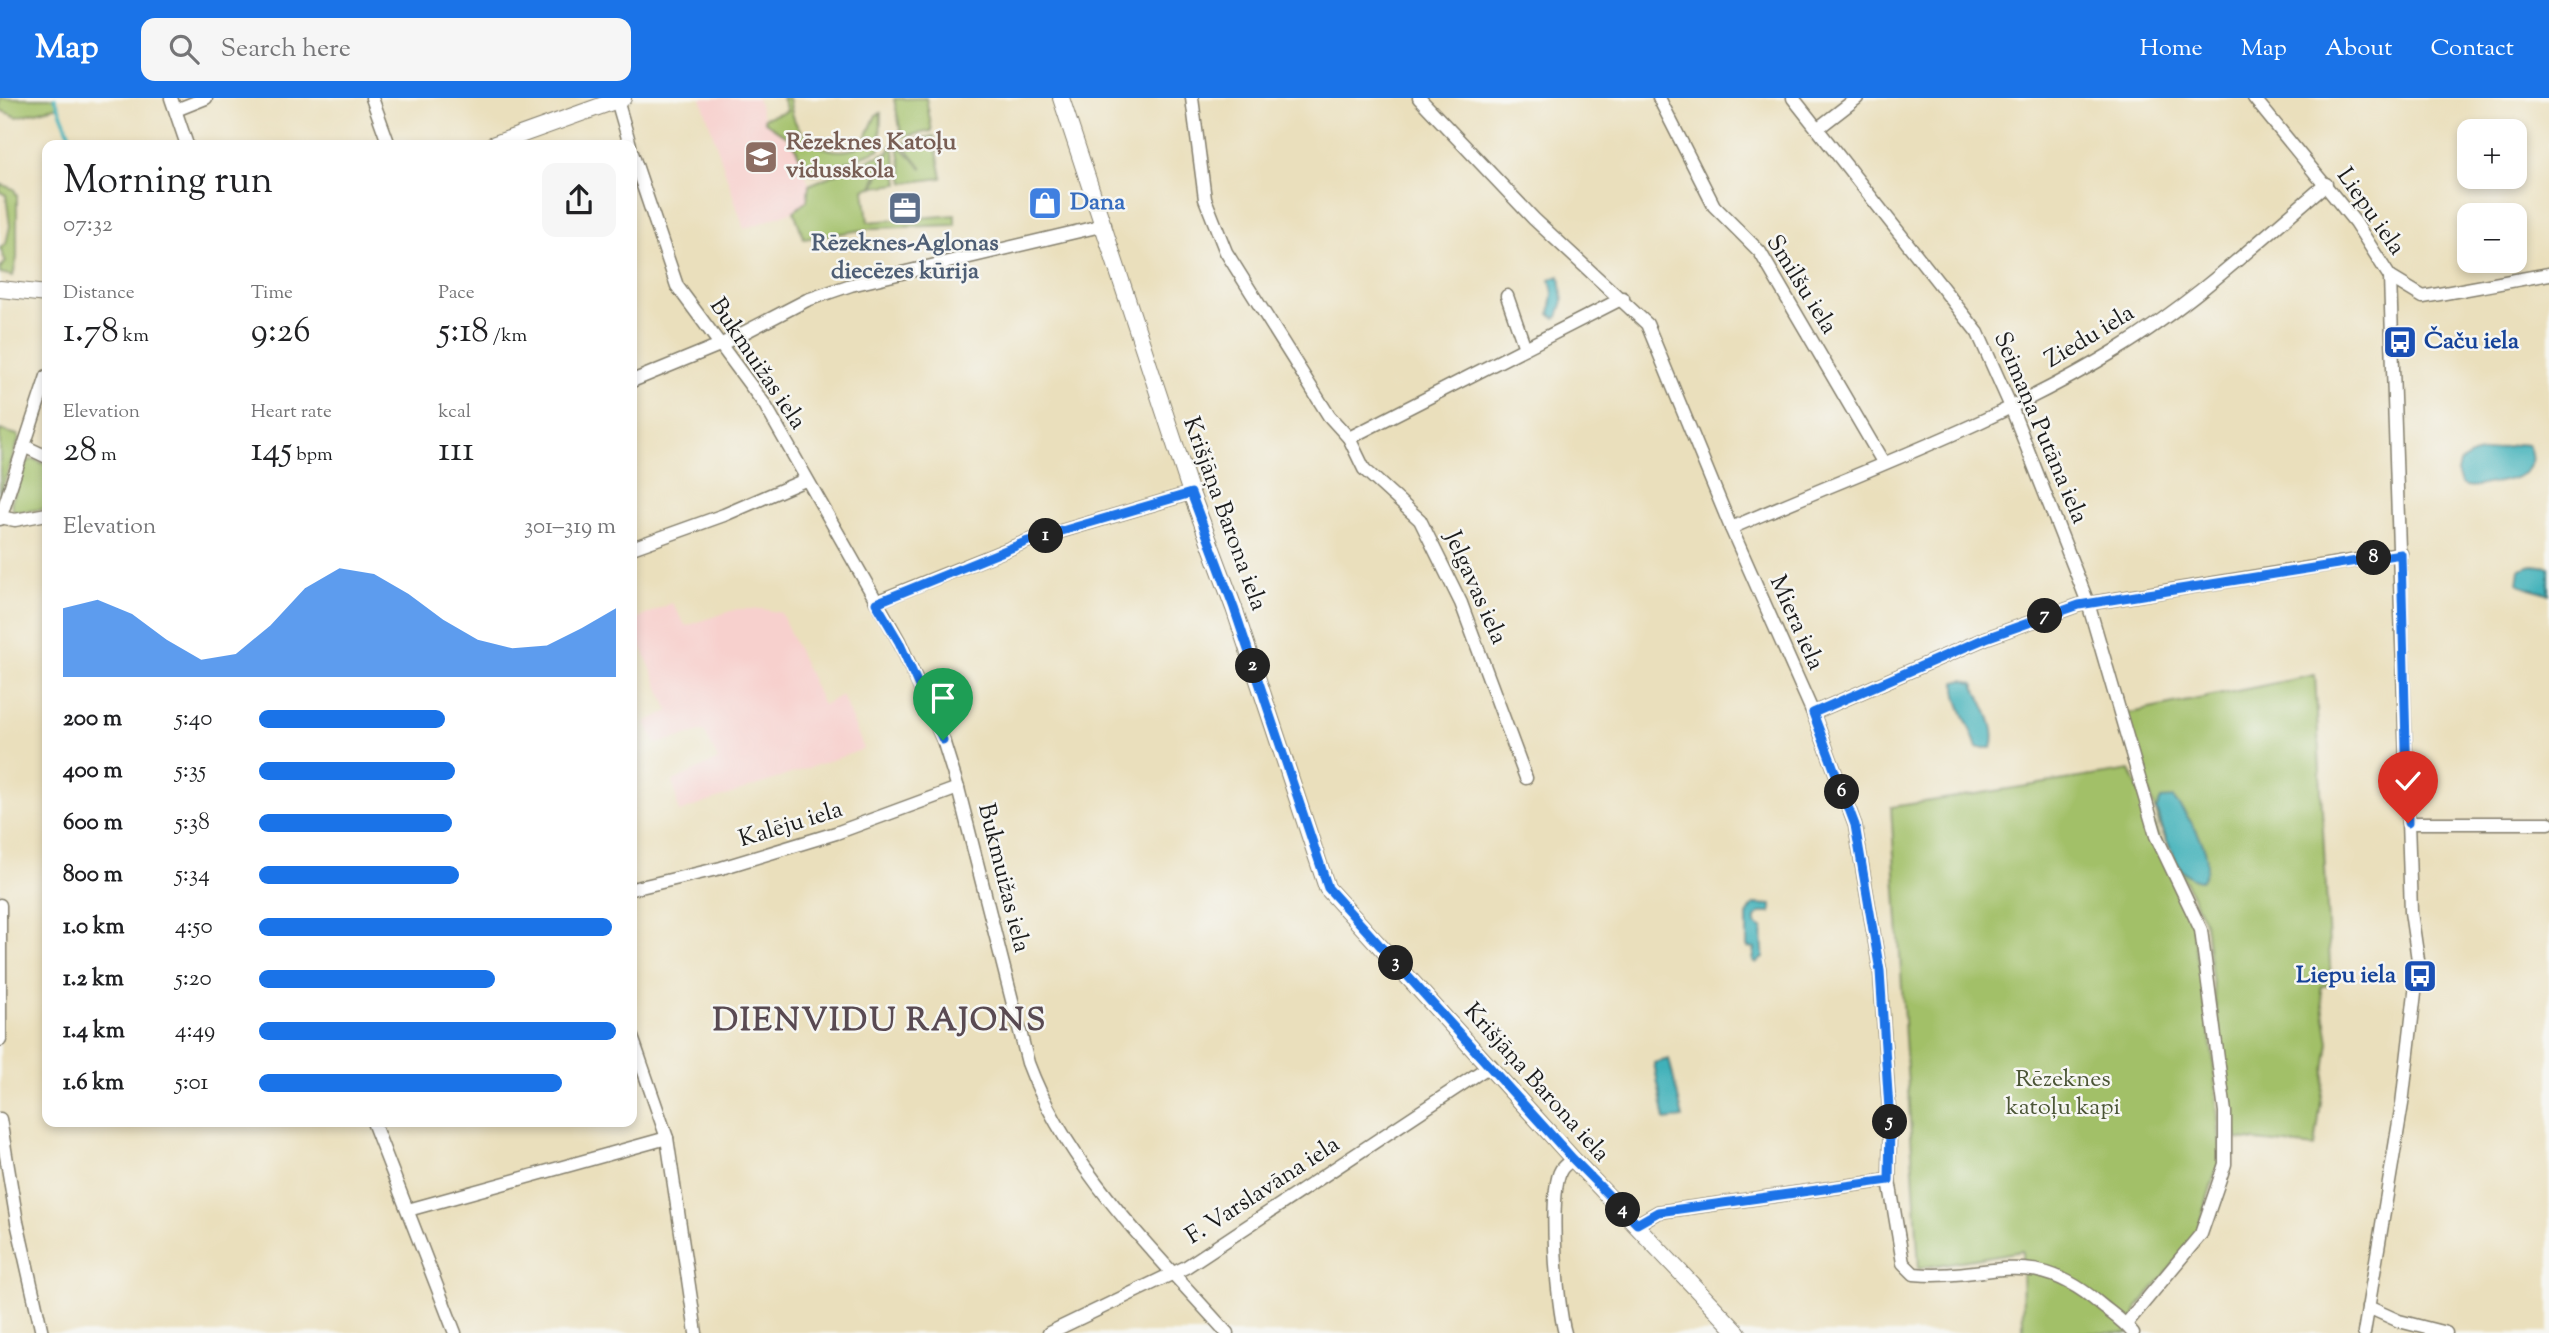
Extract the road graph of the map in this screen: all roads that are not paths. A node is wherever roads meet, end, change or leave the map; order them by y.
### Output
1 (206, 98) edge
2 (372, 98) edge
3 (1061, 98) edge
4 (1192, 98) edge
5 (1419, 98) edge
6 (1659, 98) edge
7 (1793, 98) edge
8 (1857, 98) edge
9 (2254, 98) edge
10 (620, 99) edge
11 (173, 104) edge
12 (1817, 128) junction
13 (185, 140) edge
14 (387, 140) edge
15 (506, 140) edge
16 (629, 140) edge
17 (637, 168) edge
18 (2326, 184) junction
19 (1105, 225) junction
20 (2549, 274) edge
21 (2390, 277) junction
22 (0, 289) edge
23 (42, 293) edge
24 (1507, 296) dead end
25 (1623, 298) junction
26 (722, 344) junction
27 (1525, 348) junction
28 (637, 379) edge
29 (42, 393) edge
30 (2011, 407) junction
31 (1349, 438) junction
32 (26, 447) junction
33 (42, 455) edge
34 (1883, 462) junction
35 (806, 480) junction
36 (1191, 493) junction
37 (42, 515) edge
38 (0, 518) edge
39 (1731, 528) junction
40 (637, 546) edge
41 (2401, 554) junction
42 (876, 603) junction
43 (2088, 603) junction
44 (1813, 713) junction
45 (1526, 778) dead end
46 (958, 788) junction
47 (2408, 823) junction
48 (2549, 823) edge
49 (637, 888) edge
50 (0, 905) edge
51 (0, 1040) edge
52 (637, 1051) edge
53 (1491, 1065) junction
54 (0, 1119) edge
55 (375, 1127) edge
56 (667, 1138) junction
57 (1573, 1159) junction
58 (1889, 1180) junction
59 (408, 1210) junction
60 (1637, 1224) junction
61 (1173, 1275) junction
62 (2368, 1307) junction
63 (2130, 1329) edge
64 (42, 1333) edge
65 (456, 1333) edge
66 (696, 1333) edge
67 (1049, 1333) edge
68 (1227, 1333) edge
69 (1565, 1333) edge
70 (1738, 1333) edge
71 (2364, 1333) edge
72 (2446, 1333) edge

1 - 11 street
2 - 14 street
3 - 19 main road, Krišjāņa Barona iela
4 - 31 street, Jelgavas iela
5 - 25 street, Miera iela
6 - 34 street, Smilšu iela
7 - 12 street, Seimaņa Putāna iela
8 - 12 street
9 - 18 street, Liepu iela
10 - 15 main road
10 - 16 street
11 - 13 street
12 - 30 street, Seimaņa Putāna iela
17 - 26 street, Bukmuižas iela
18 - 21 street, Liepu iela
18 - 30 street, Ziedu iela
19 - 26 street
19 - 36 main road, Krišjāņa Barona iela
20 - 21 street
21 - 41 street, Liepu iela
22 - 23 main road
24 - 27 street
25 - 27 street
25 - 39 street, Miera iela
26 - 28 street
26 - 35 street, Bukmuižas iela
27 - 31 street
29 - 32 street
30 - 34 street, Ziedu iela
30 - 43 street, Seimaņa Putāna iela
31 - 45 street, Jelgavas iela
32 - 33 street
32 - 38 street
34 - 39 street, Ziedu iela
35 - 40 street
35 - 42 street, Bukmuižas iela
36 - 42 street
36 - 53 main road, Krišjāņa Barona iela
37 - 38 street
39 - 44 street, Miera iela
41 - 43 street
41 - 47 street, Liepu iela
42 - 46 street, Bukmuižas iela
43 - 44 street
43 - 63 street, Seimaņa Putāna iela
44 - 58 street, Miera iela
46 - 49 street, Kalēju iela
46 - 61 street, Bukmuižas iela
47 - 48 street
47 - 62 street, Liepu iela
50 - 51 street
52 - 56 street
53 - 57 main road, Krišjāņa Barona iela
53 - 61 street, F. Varslavāna iela
54 - 64 street
55 - 59 street
56 - 59 street
56 - 66 street
57 - 60 main road, Krišjāņa Barona iela
57 - 69 street
58 - 60 street
58 - 63 street, Miera iela
59 - 65 street
60 - 70 main road, Krišjāņa Barona iela
61 - 67 street, F. Varslavāna iela
61 - 68 street, Bukmuižas iela
62 - 71 street, Liepu iela
62 - 72 street

